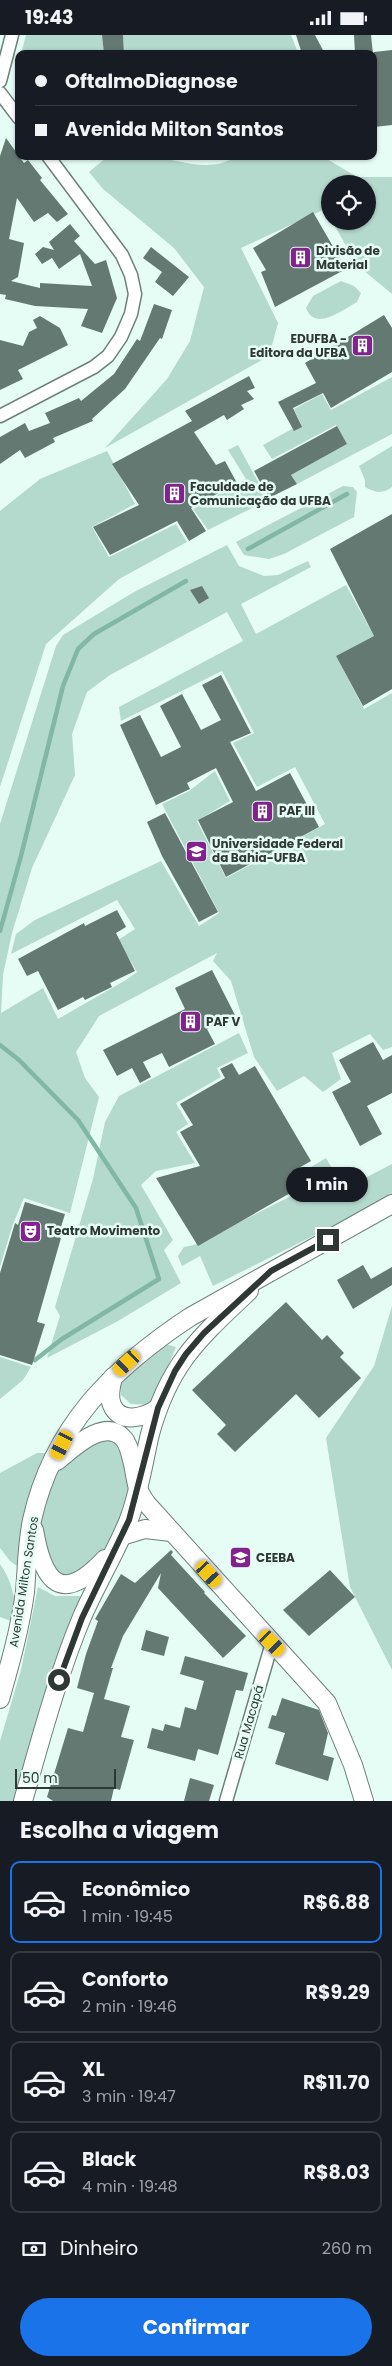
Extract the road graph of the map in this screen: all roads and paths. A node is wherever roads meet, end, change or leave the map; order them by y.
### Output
1 (12, 35) edge
2 (0, 81) edge
3 (0, 93) edge
4 (15, 113) edge
5 (51, 160) edge
6 (0, 415) edge
7 (392, 1204) edge
8 (271, 1271) junction
9 (164, 1334) junction
10 (186, 1354) junction
11 (113, 1377) junction
12 (158, 1408) junction
13 (52, 1464) junction
14 (137, 1491) junction
15 (32, 1520) junction
16 (171, 1532) junction
17 (119, 1542) junction
18 (272, 1643) junction
19 (0, 1699) edge
20 (23, 1801) edge
21 (226, 1801) edge
22 (364, 1801) edge

1 - 2 street
3 - 4 street
5 - 6 street
7 - 8 main road, Avenida Milton Santos
8 - 9 main road, Avenida Milton Santos
8 - 10 main road, Avenida Milton Santos
9 - 10 main road
9 - 11 main road, Avenida Milton Santos
10 - 12 main road, Avenida Milton Santos
11 - 12 main road
11 - 13 main road, Avenida Milton Santos
12 - 14 main road, Avenida Milton Santos
13 - 14 main road
13 - 15 main road, Avenida Milton Santos
14 - 16 main road
14 - 17 main road, Avenida Milton Santos
15 - 17 main road
15 - 19 main road, Avenida Milton Santos
16 - 17 main road
16 - 18 main road
17 - 20 main road, Avenida Milton Santos
18 - 21 street, Rua Macapá
18 - 22 main road

